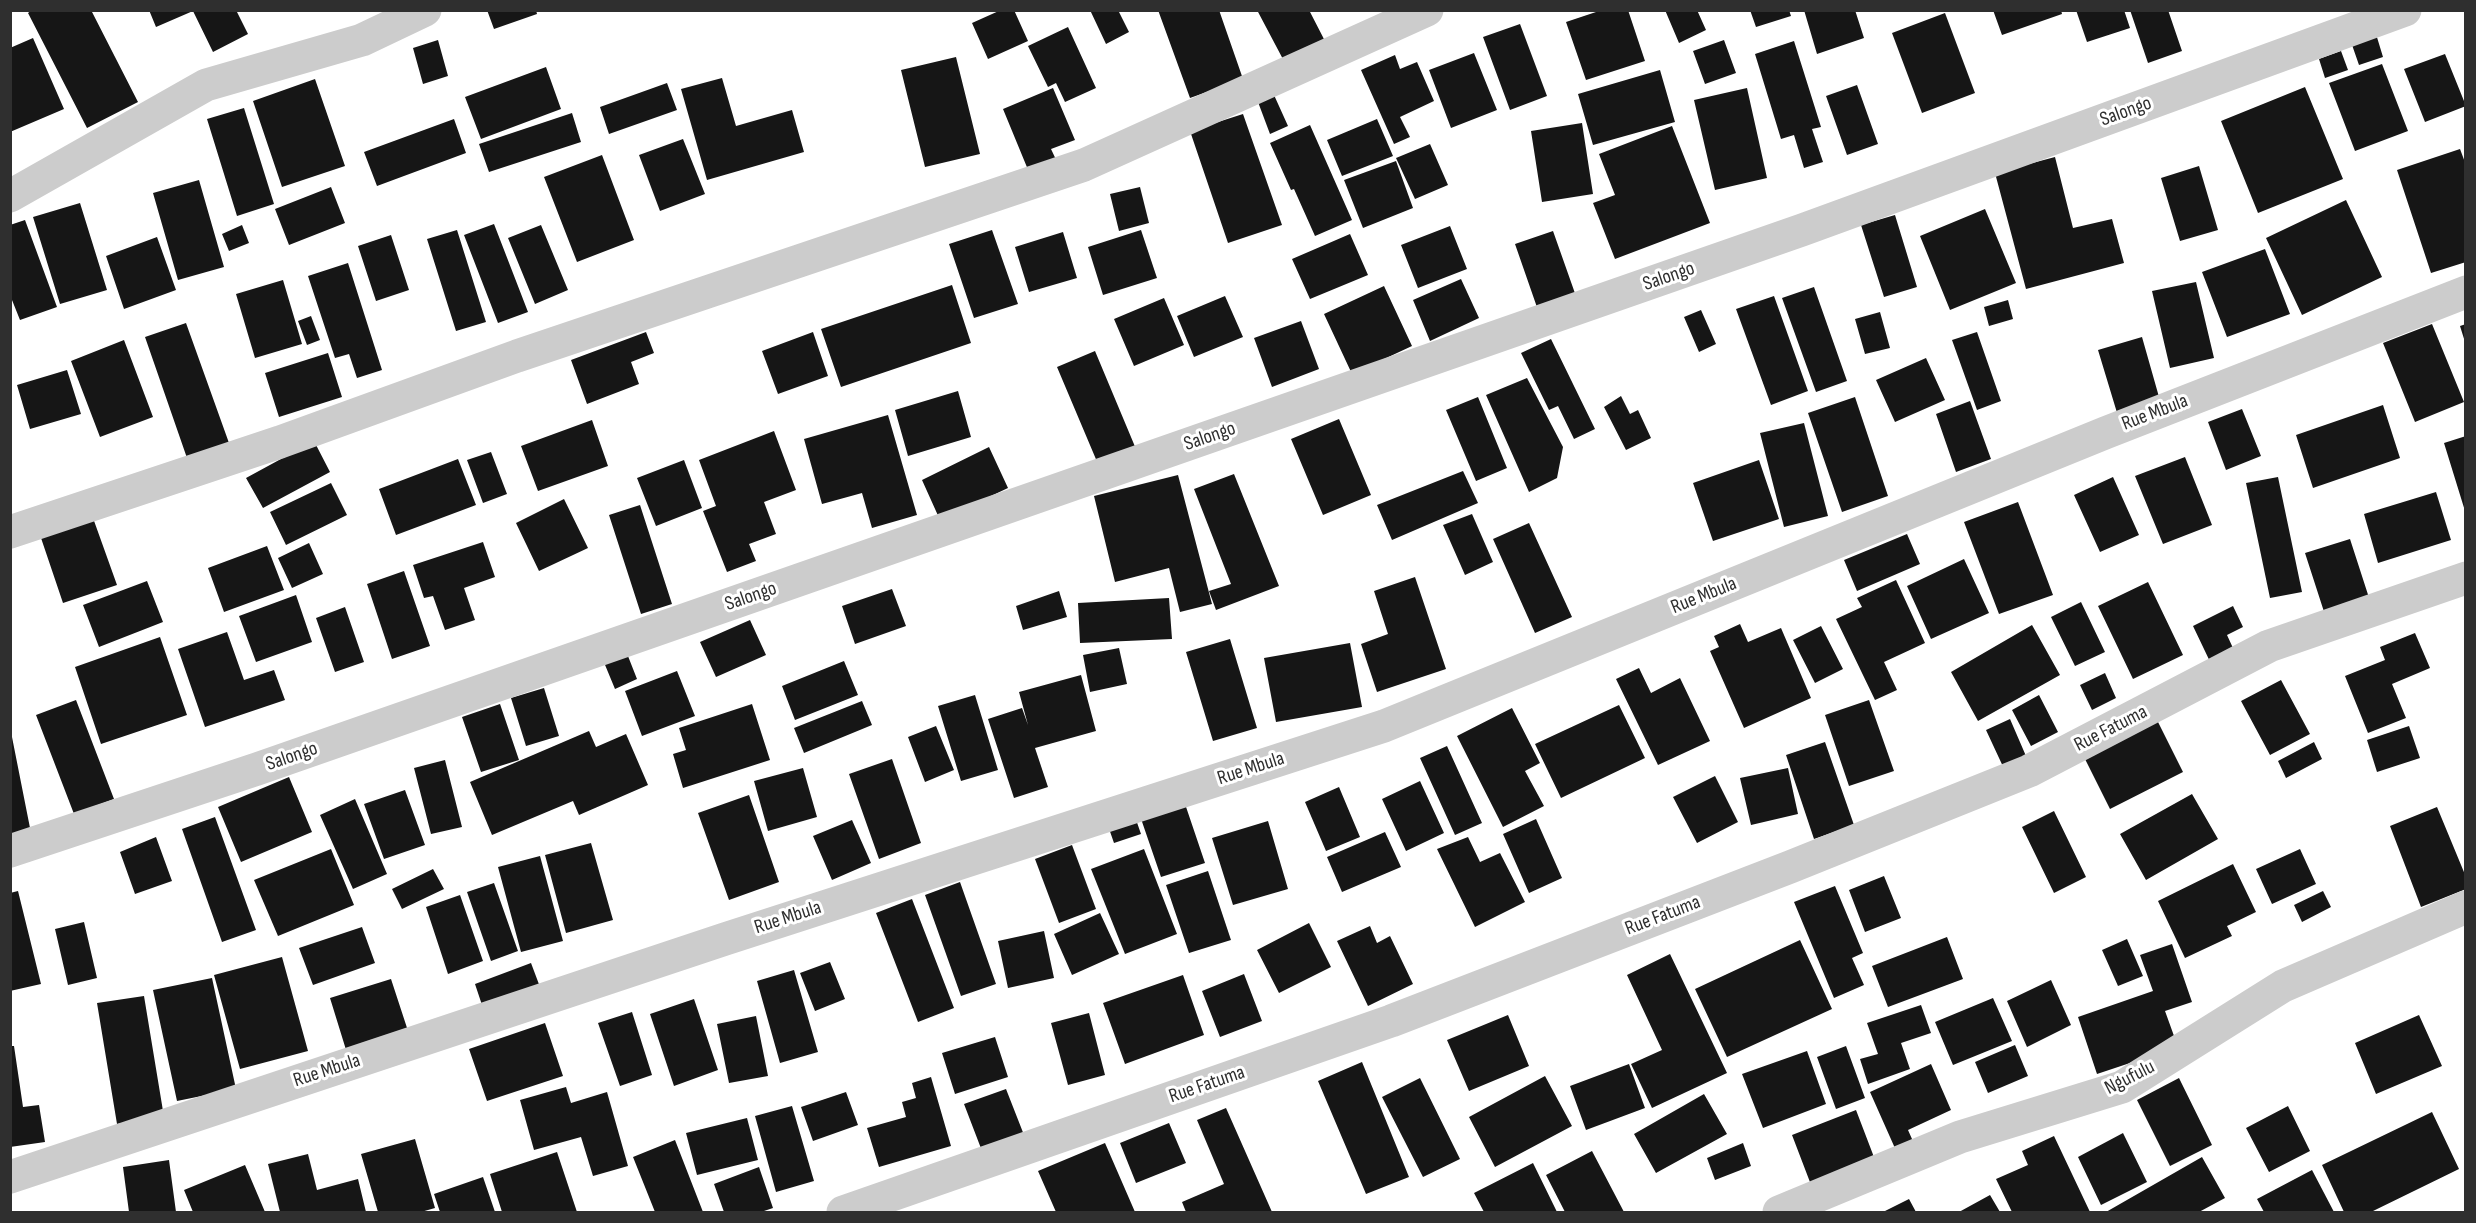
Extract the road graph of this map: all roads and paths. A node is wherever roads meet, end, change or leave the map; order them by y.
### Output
1 (425, 10) edge
2 (1426, 10) edge
3 (2405, 10) edge
4 (10, 196) edge
5 (2466, 292) edge
6 (10, 532) edge
7 (2466, 578) edge
8 (10, 851) edge
9 (2466, 907) edge
10 (10, 1177) edge
11 (843, 1212) edge
12 (1779, 1212) edge

1 - 4 street
2 - 6 street
3 - 8 street, Salongo
5 - 10 street, Rue Mbula
7 - 11 street, Rue Fatuma
9 - 12 street, Ngufulu

